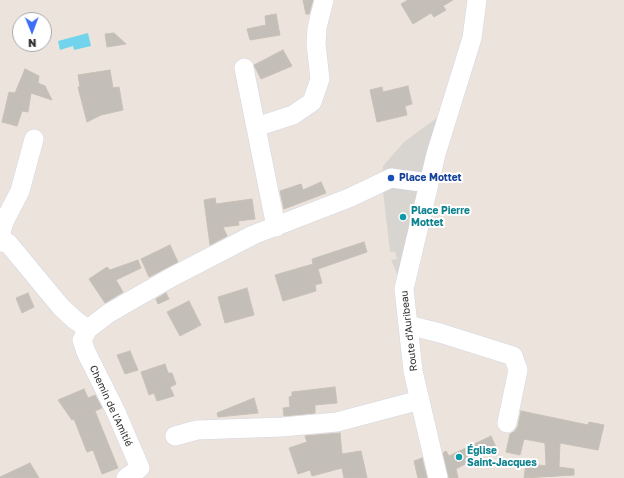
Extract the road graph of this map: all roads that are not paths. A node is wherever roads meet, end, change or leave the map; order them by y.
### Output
1 (324, 0) edge
2 (477, 0) edge
3 (244, 68) dead end
4 (256, 127) junction
5 (34, 139) dead end
6 (429, 183) junction
7 (276, 227) junction
8 (1, 242) edge
9 (408, 325) junction
10 (88, 329) junction
11 (420, 400) junction
12 (507, 424) dead end
13 (175, 436) dead end
14 (126, 478) edge
15 (438, 478) edge

1 - 4 street
2 - 6 street, Route d'Auribeau
3 - 4 street
4 - 7 street
5 - 8 street
6 - 7 street
6 - 9 street, Route d'Auribeau
7 - 10 street
8 - 10 street
9 - 11 street, Route d'Auribeau
9 - 12 street
10 - 14 street, Chemin de l'Amitié
11 - 13 street
11 - 15 street, Route d'Auribeau

